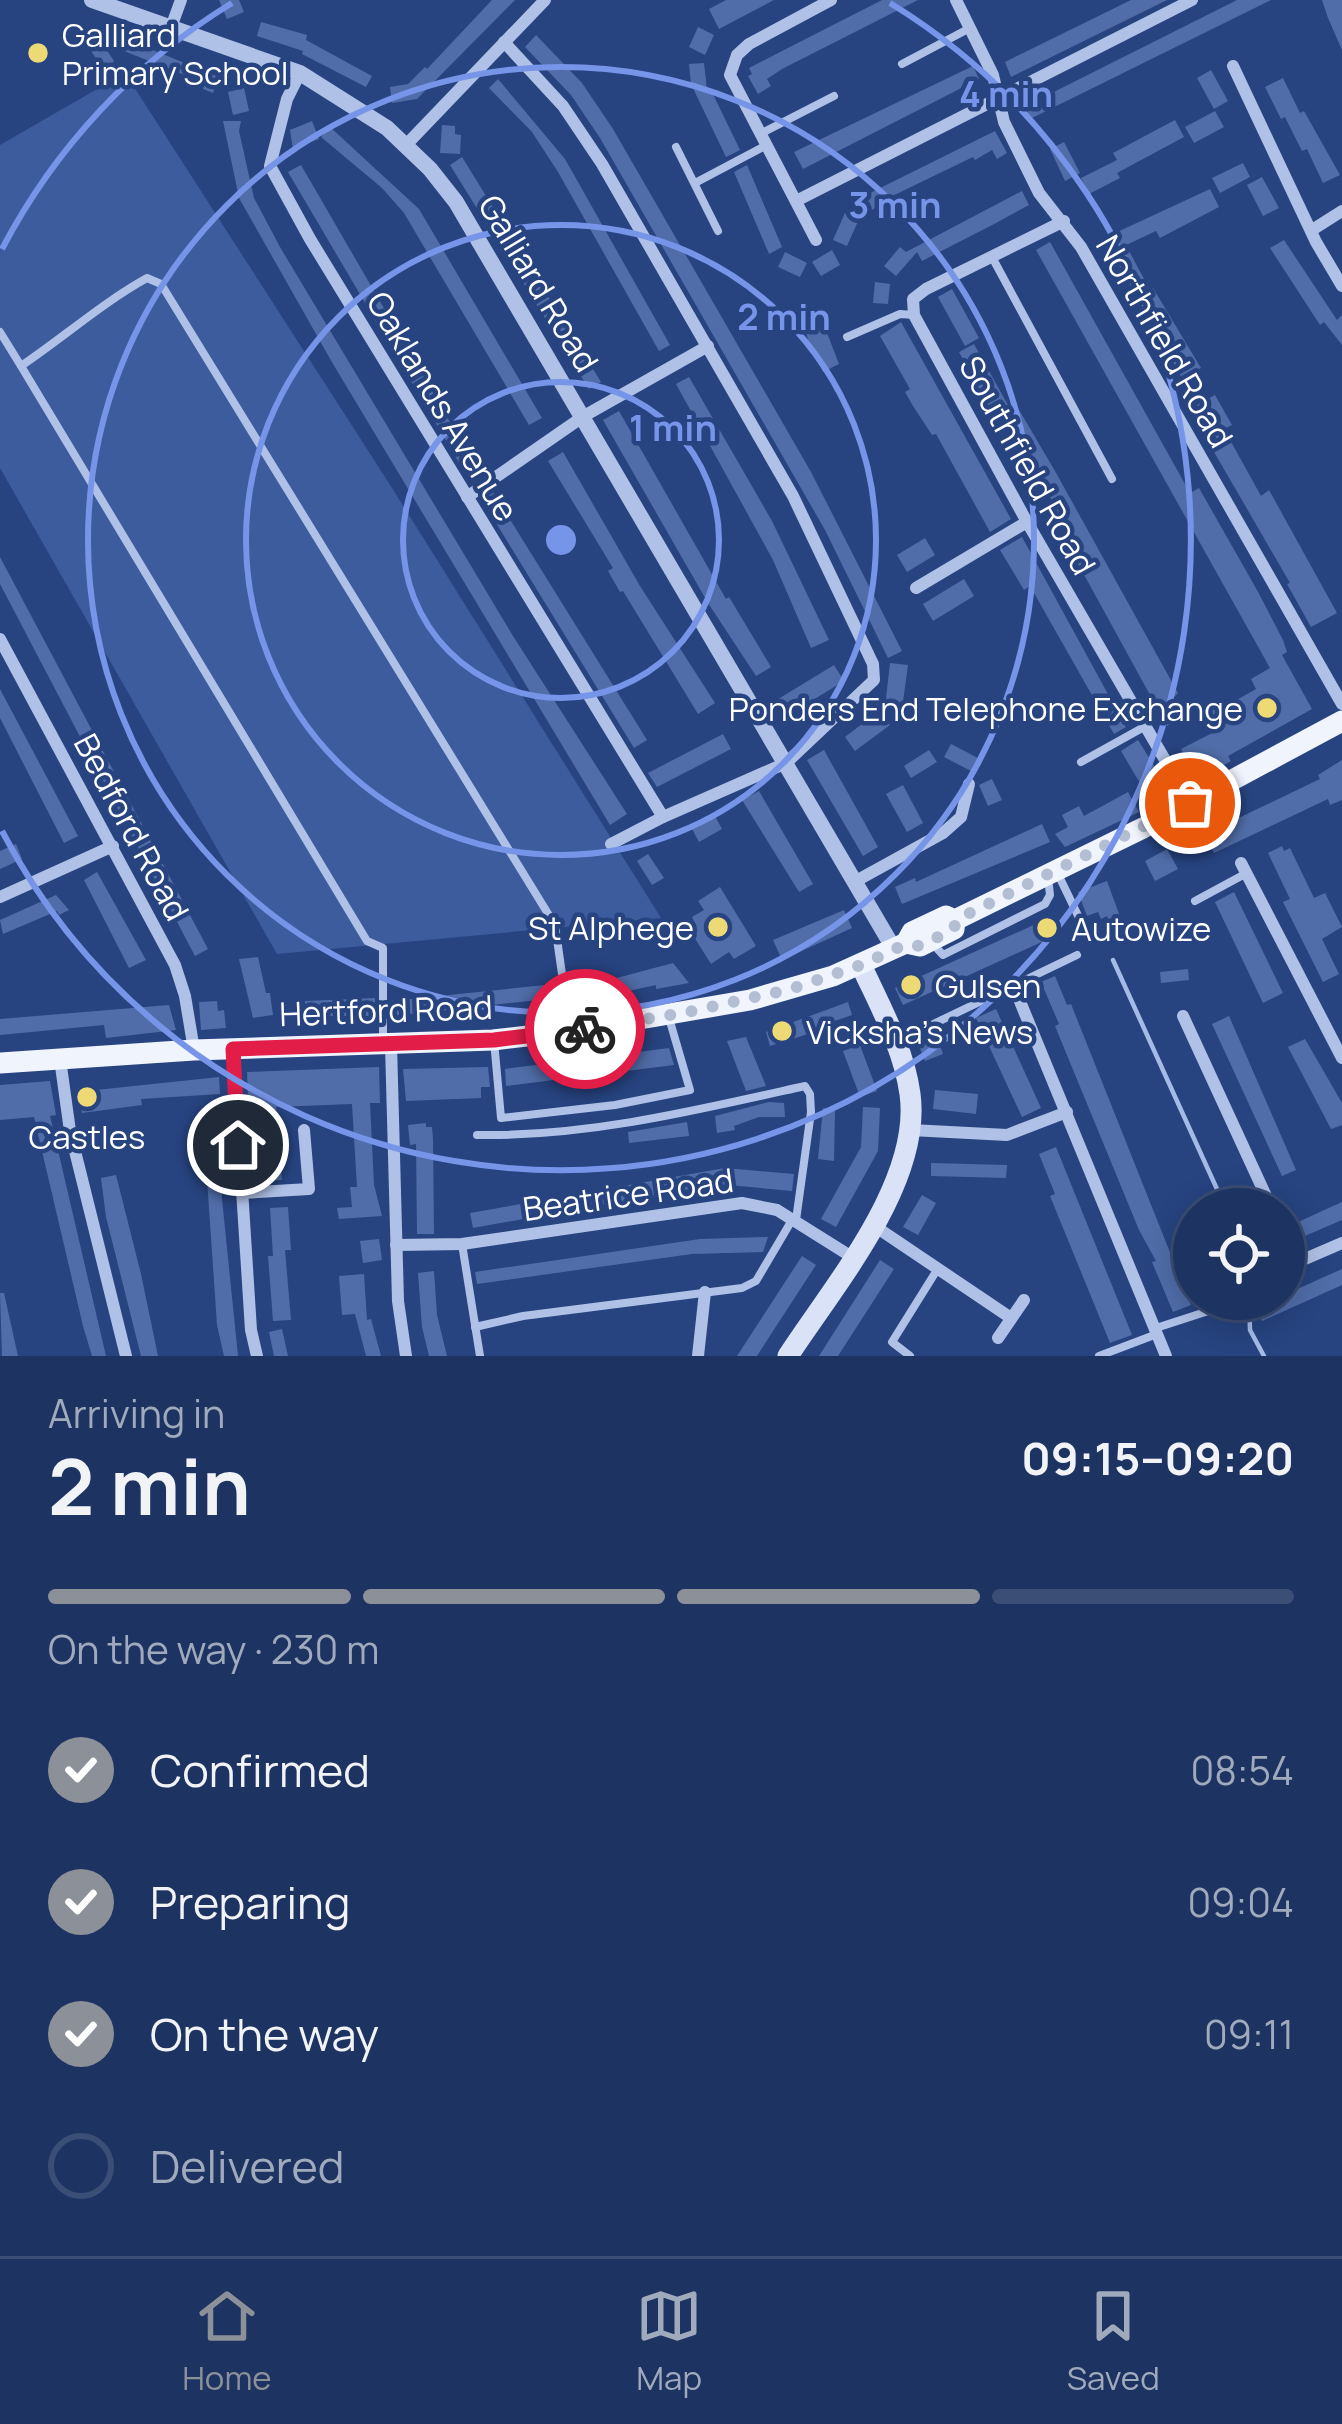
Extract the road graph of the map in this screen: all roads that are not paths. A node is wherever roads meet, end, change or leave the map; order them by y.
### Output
1 (92, 0) edge
2 (182, 0) edge
3 (545, 0) edge
4 (831, 0) edge
5 (956, 0) edge
6 (1192, 0) edge
7 (970, 28) junction
8 (170, 30) junction
9 (504, 42) junction
10 (902, 64) dead end
11 (1233, 66) dead end
12 (300, 73) junction
13 (834, 96) dead end
14 (1000, 96) junction
15 (765, 139) junction
16 (406, 145) junction
17 (676, 147) dead end
18 (694, 183) junction
19 (798, 200) junction
20 (1342, 211) edge
21 (1064, 221) junction
22 (1312, 230) junction
23 (718, 231) dead end
24 (816, 240) dead end
25 (992, 256) junction
26 (1342, 286) edge
27 (914, 315) junction
28 (0, 332) edge
29 (847, 337) dead end
30 (707, 346) junction
31 (21, 366) junction
32 (584, 416) junction
33 (1112, 479) dead end
34 (466, 497) junction
35 (1027, 522) junction
36 (916, 588) dead end
37 (0, 638) edge
38 (1342, 704) edge
39 (1342, 721) edge
40 (1146, 726) junction
41 (1081, 761) dead end
42 (786, 763) junction
43 (969, 784) dead end
44 (1190, 803) junction
45 (663, 817) junction
46 (611, 844) dead end
47 (113, 846) junction
48 (1244, 868) joint
49 (1053, 873) junction
50 (856, 881) junction
51 (0, 898) edge
52 (1195, 901) dead end
53 (956, 920) junction
54 (1084, 928) dead end
55 (932, 941) junction
56 (900, 946) junction
57 (1077, 955) dead end
58 (861, 965) junction
59 (1019, 999) dead end
60 (668, 1016) junction
61 (1183, 1016) dead end
62 (570, 1031) junction
63 (494, 1040) junction
64 (895, 1042) junction
65 (387, 1045) junction
66 (233, 1049) junction
67 (194, 1050) junction
68 (1342, 1058) edge
69 (60, 1059) junction
70 (0, 1063) edge
71 (1066, 1112) junction
72 (304, 1130) dead end
73 (911, 1130) junction
74 (477, 1135) dead end
75 (1262, 1188) edge
76 (241, 1192) junction
77 (794, 1220) junction
78 (873, 1225) junction
79 (1342, 1243) edge
80 (462, 1244) junction
81 (397, 1245) junction
82 (852, 1257) junction
83 (1305, 1259) edge
84 (938, 1268) junction
85 (705, 1292) junction
86 (1024, 1300) dead end
87 (1011, 1318) junction
88 (1186, 1320) edge
89 (475, 1327) junction
90 (1156, 1331) junction
91 (998, 1338) dead end
92 (126, 1356) edge
93 (257, 1356) edge
94 (406, 1356) edge
95 (480, 1356) edge
96 (698, 1356) edge
97 (788, 1356) edge
98 (910, 1356) edge
99 (1099, 1356) edge
100 (1166, 1356) edge

1 - 8 street, Galliard Road
2 - 8 street
3 - 9 street
4 - 15 street
5 - 7 street, Northfield Road
6 - 14 street
7 - 10 lane
7 - 14 street, Northfield Road
8 - 12 street, Galliard Road
9 - 16 street
9 - 30 street
11 - 22 street
12 - 16 street, Galliard Road
12 - 34 street, Oaklands Avenue
13 - 15 lane
14 - 19 street
14 - 21 street, Northfield Road
15 - 18 lane
15 - 19 street
16 - 32 street, Galliard Road
17 - 18 lane
18 - 23 lane
19 - 24 street
20 - 22 street
21 - 25 street
21 - 38 street, Northfield Road
22 - 26 street
25 - 27 street
25 - 33 lane
27 - 29 lane
27 - 35 street, Southfield Road
28 - 31 lane
30 - 32 street
30 - 42 street
31 - 62 lane
31 - 65 lane
32 - 34 street
32 - 42 street, Galliard Road
34 - 45 street, Oaklands Avenue
35 - 36 street
35 - 40 street, Southfield Road
37 - 47 street, Bedford Road
39 - 44 main road, Hertford Road
40 - 41 lane
40 - 44 street, Southfield Road
42 - 45 street
42 - 50 street, Galliard Road
43 - 50 street
44 - 49 main road, Hertford Road
45 - 46 street
47 - 51 street
47 - 67 street, Bedford Road
48 - 52 lane
48 - 68 street
49 - 53 main road, Hertford Road
49 - 54 lane
49 - 55 lane
50 - 56 street, Galliard Road
53 - 55 main road, Hertford Road
53 - 56 main road, Hertford Road
55 - 56 main road, Hertford Road
56 - 58 main road, Hertford Road
57 - 64 lane
58 - 60 main road, Hertford Road
58 - 64 main road
59 - 71 street
60 - 62 main road, Hertford Road
60 - 63 lane
61 - 75 street
62 - 63 main road, Hertford Road
63 - 65 main road, Hertford Road
64 - 73 main road
65 - 66 main road, Hertford Road
65 - 81 street
66 - 67 main road, Hertford Road
66 - 76 street
67 - 69 main road, Hertford Road
69 - 70 main road, Hertford Road
69 - 92 street
71 - 73 street
71 - 90 street
72 - 76 street
73 - 78 main road
74 - 77 lane
76 - 93 street
77 - 80 street, Beatrice Road
77 - 82 street, Beatrice Road
77 - 85 lane
78 - 82 main road
78 - 84 street
79 - 83 street
80 - 81 street, Beatrice Road
80 - 89 lane
81 - 94 street
82 - 97 main road
84 - 87 street
84 - 98 lane
85 - 89 lane
85 - 96 street
86 - 87 street
87 - 91 street
88 - 90 lane
89 - 95 lane
90 - 99 lane
90 - 100 street

